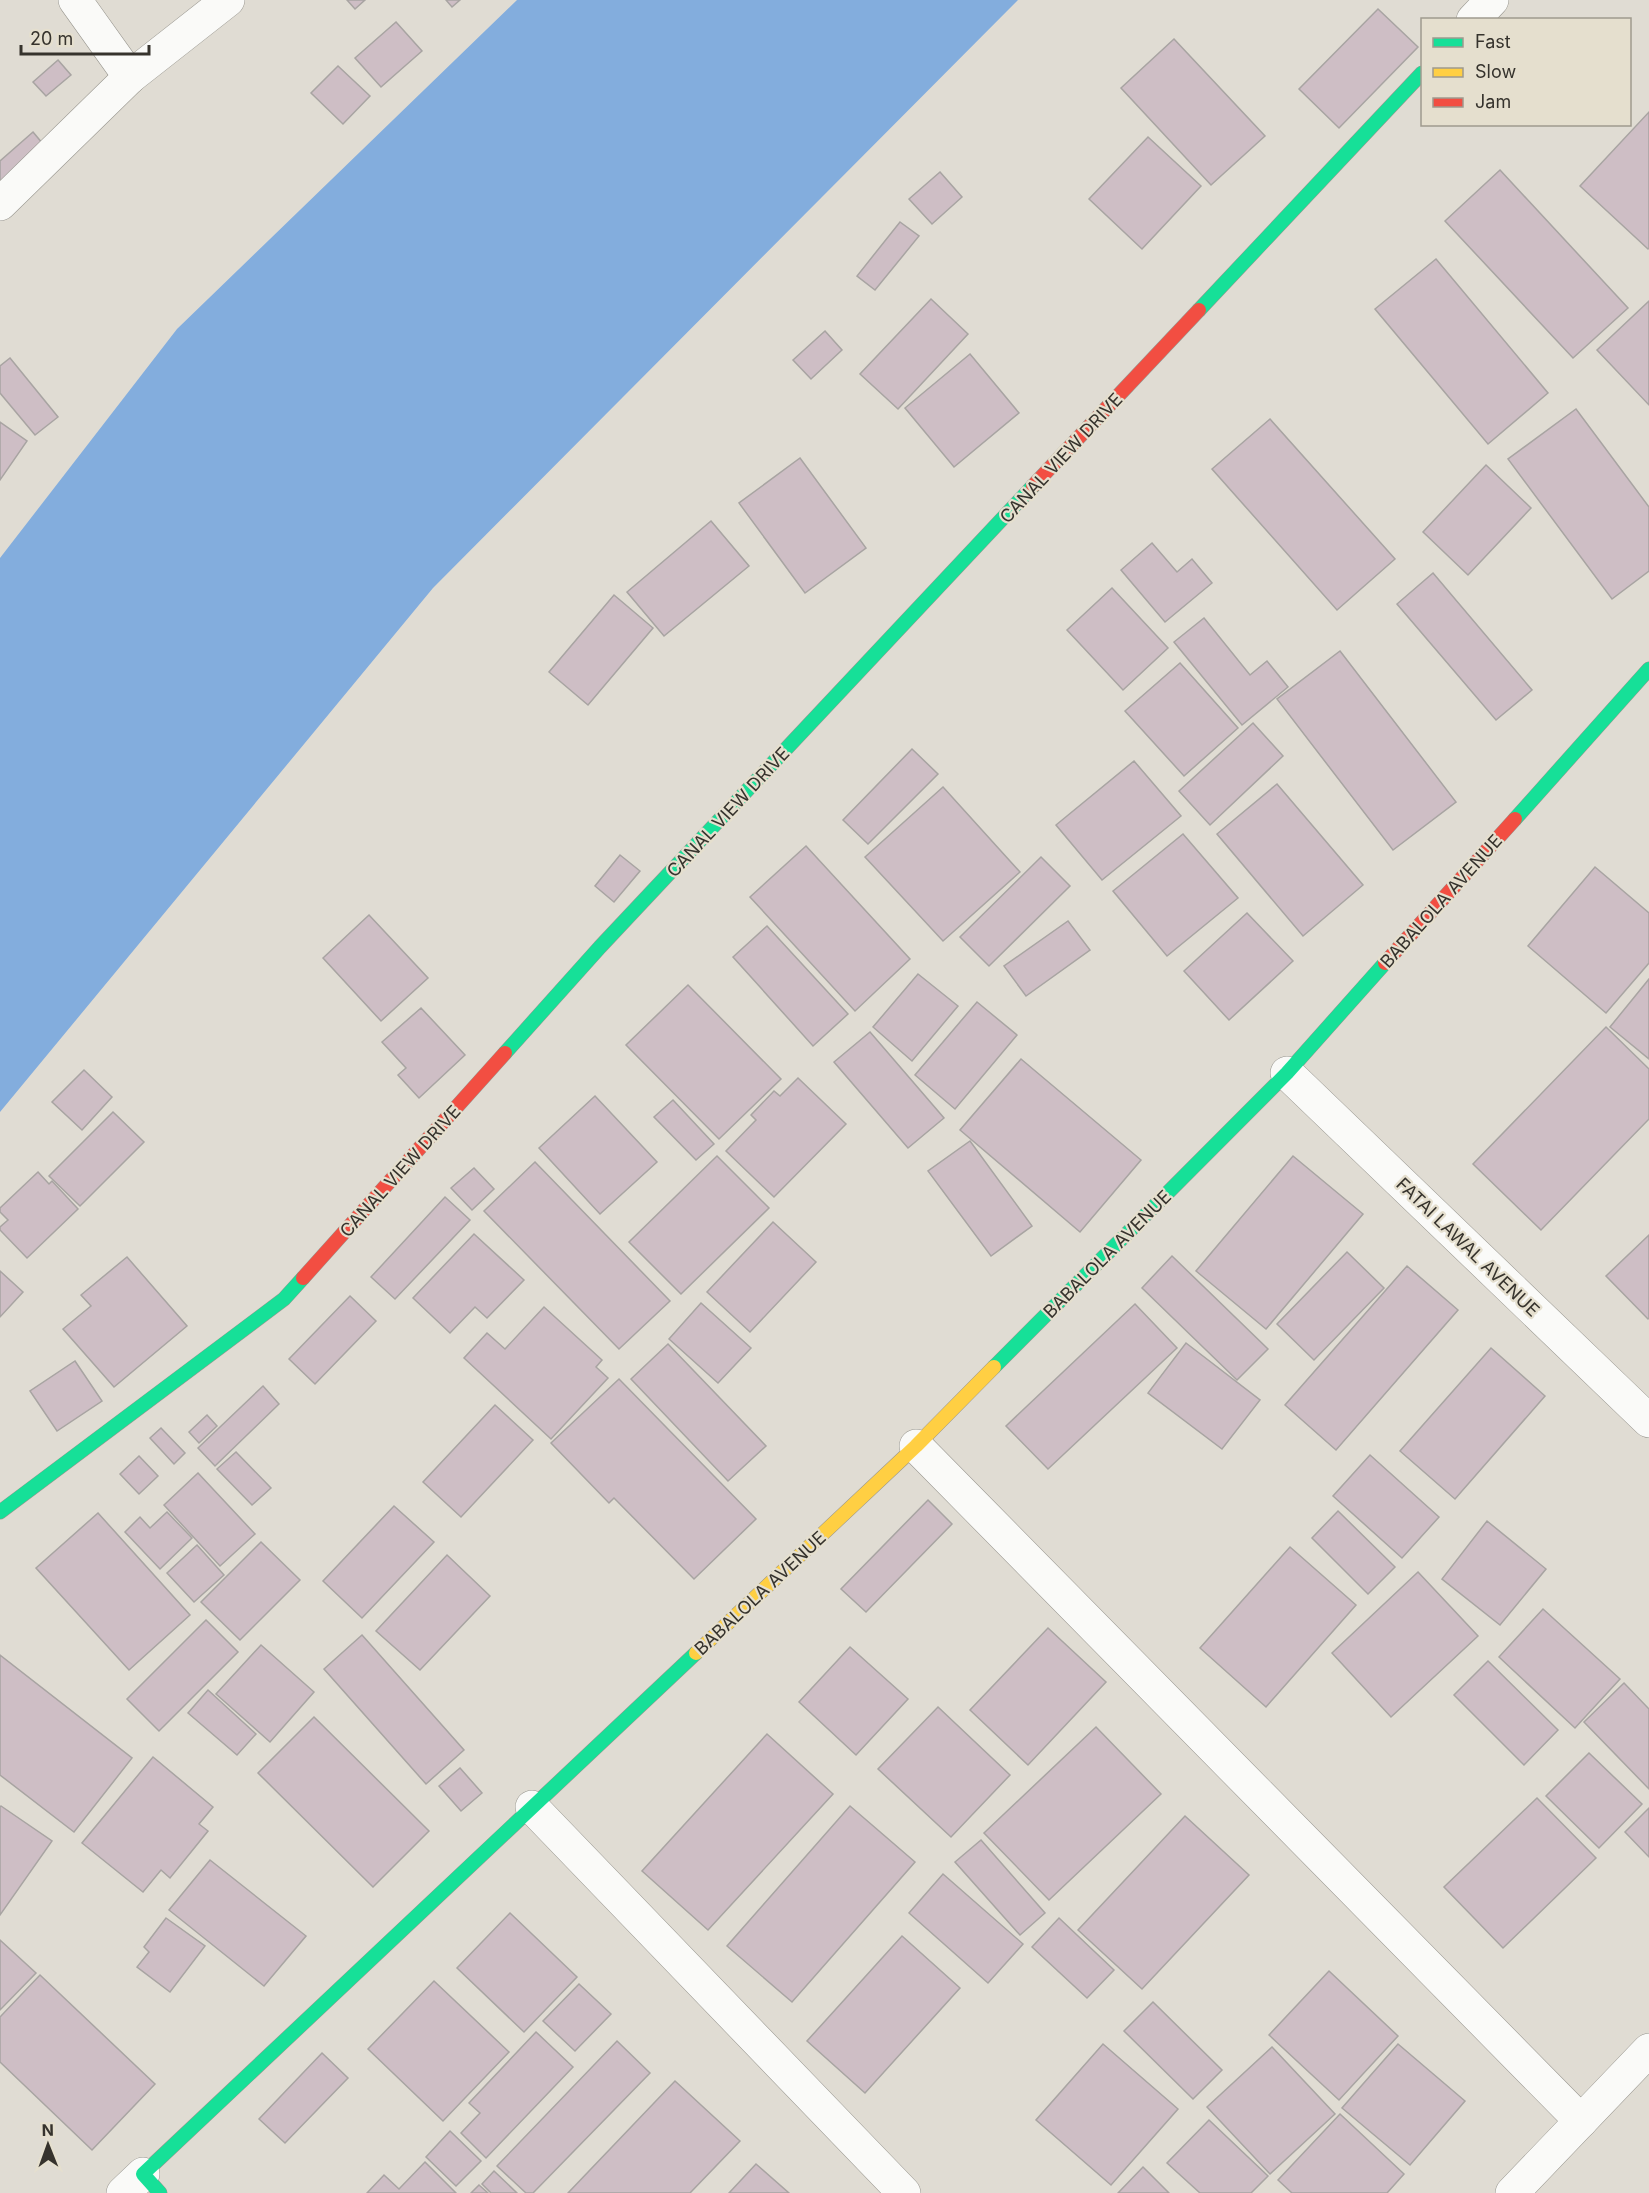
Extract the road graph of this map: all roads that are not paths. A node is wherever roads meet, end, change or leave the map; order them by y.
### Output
1 (75, 0) edge
2 (228, 0) edge
3 (1492, 0) edge
4 (1475, 18) edge
5 (1421, 74) edge
6 (130, 77) junction
7 (0, 204) edge
8 (1648, 672) edge
9 (1287, 1073) junction
10 (1649, 1421) edge
11 (916, 1446) junction
12 (0, 1512) edge
13 (532, 1807) junction
14 (1649, 2050) edge
15 (1581, 2121) junction
16 (142, 2186) edge
17 (904, 2193) edge
18 (1512, 2193) edge

1 - 6 street
2 - 6 street
3 - 4 street
5 - 12 street, CANAL VIEW DRIVE
6 - 7 street
8 - 9 street, BABALOLA AVENUE
9 - 10 street, FATAI LAWAL AVENUE
9 - 11 street, BABALOLA AVENUE
11 - 13 street, BABALOLA AVENUE
11 - 15 street
13 - 16 street, BABALOLA AVENUE
13 - 17 street
14 - 15 street
15 - 18 street

